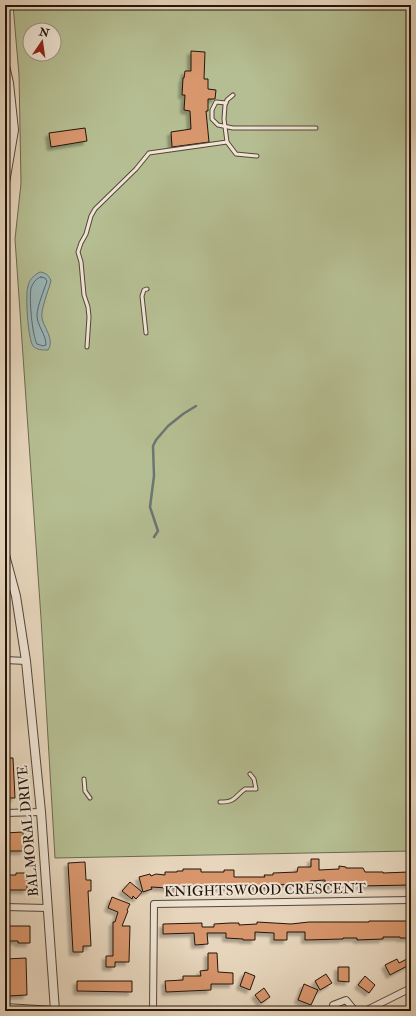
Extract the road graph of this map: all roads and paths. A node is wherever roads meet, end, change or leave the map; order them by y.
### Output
1 (5, 66) edge
2 (234, 96) dead end
3 (226, 103) junction
4 (225, 126) junction
5 (316, 128) dead end
6 (227, 142) junction
7 (257, 156) dead end
8 (5, 183) edge
9 (147, 289) dead end
10 (146, 333) dead end
11 (87, 347) dead end
12 (5, 556) edge
13 (5, 660) edge
14 (26, 661) junction
15 (250, 774) dead end
16 (84, 779) dead end
17 (90, 798) dead end
18 (220, 802) dead end
19 (41, 812) junction
20 (5, 813) edge
21 (411, 900) edge
22 (5, 907) edge
23 (47, 908) junction
24 (411, 988) edge
25 (5, 1007) edge
26 (55, 1011) edge
27 (135, 1011) edge
28 (153, 1011) edge
29 (333, 1011) edge
30 (355, 1011) edge
31 (365, 1011) edge

1 - 8 street
2 - 3 lane
3 - 4 lane
3 - 4 lane
4 - 5 lane
4 - 6 lane
6 - 7 lane
6 - 11 lane
9 - 10 lane
12 - 14 street, BALMORAL DRIVE
13 - 14 street
14 - 19 street, BALMORAL DRIVE
15 - 18 lane
16 - 17 lane
19 - 20 street
19 - 23 street, BALMORAL DRIVE
21 - 28 street, KNIGHTSWOOD CRESCENT
22 - 23 street
23 - 26 street, BALMORAL DRIVE
24 - 31 street
25 - 26 street
26 - 27 street
29 - 30 street

